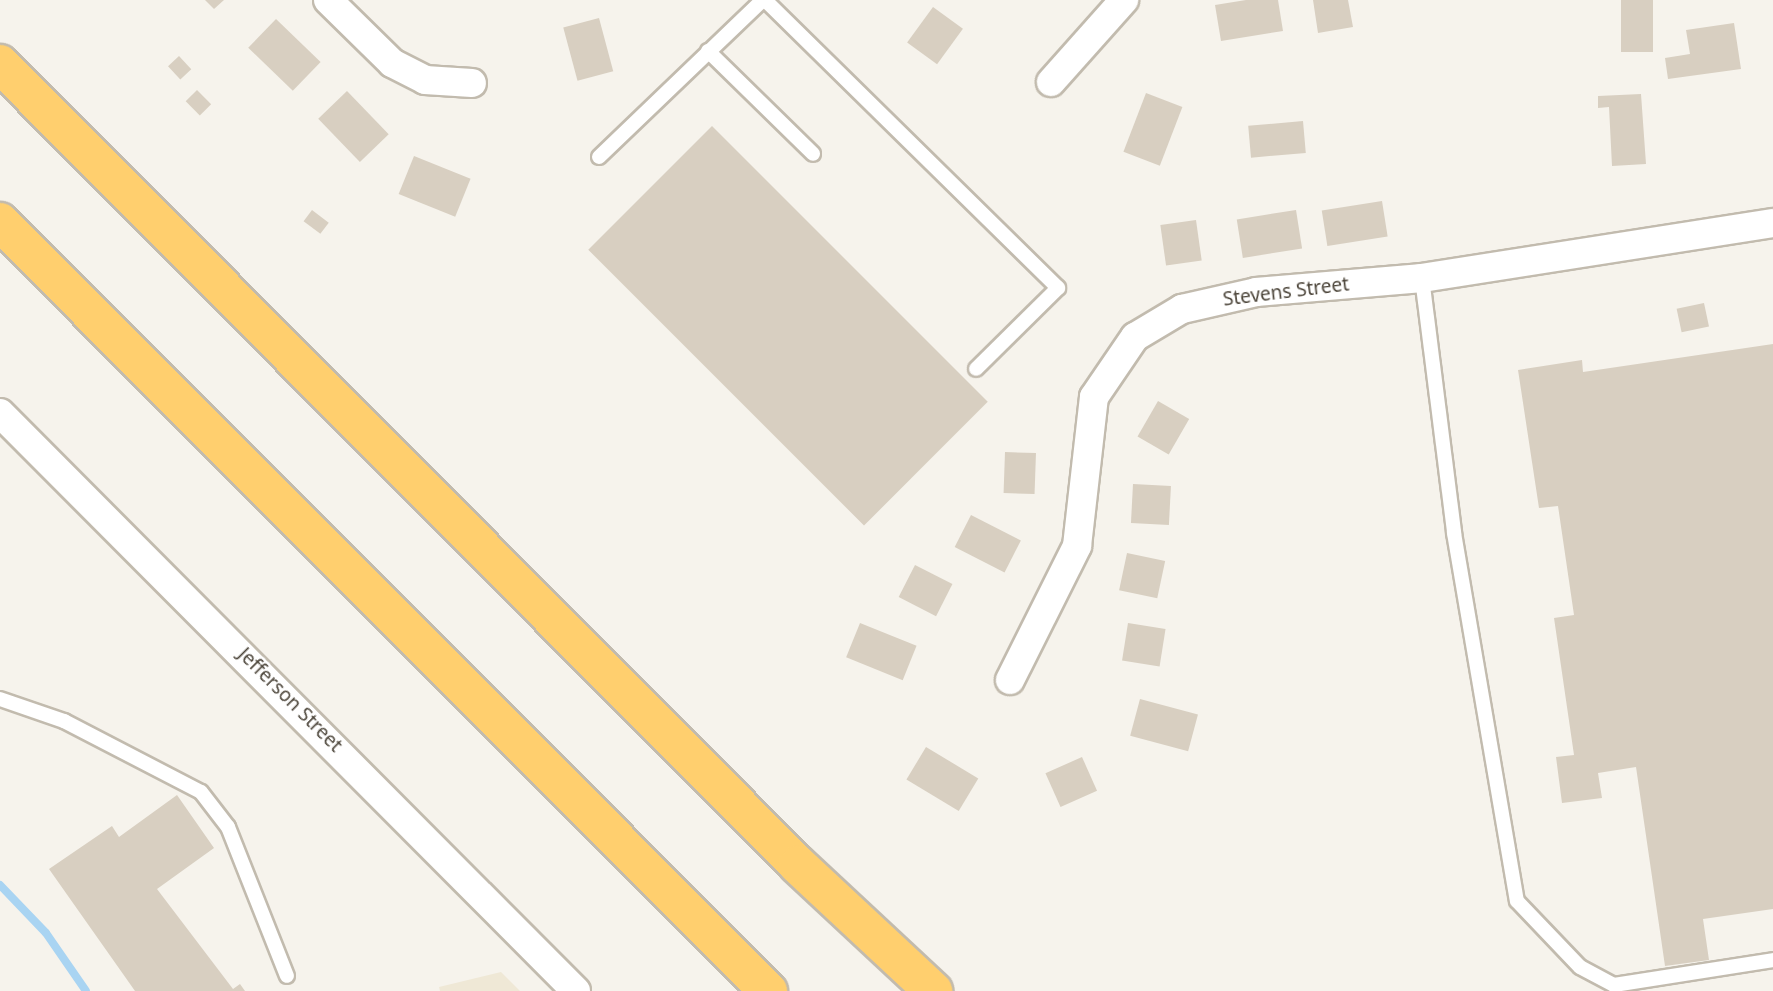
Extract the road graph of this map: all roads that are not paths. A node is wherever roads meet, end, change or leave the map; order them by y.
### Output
1 (328, 0) edge
2 (764, 0) edge
3 (1124, 0) edge
4 (708, 51) junction
5 (0, 64) edge
6 (1051, 82) dead end
7 (472, 83) dead end
8 (813, 154) dead end
9 (598, 157) dead end
10 (0, 222) edge
11 (1773, 223) edge
12 (1422, 278) junction
13 (976, 369) dead end
14 (0, 413) edge
15 (1010, 680) dead end
16 (0, 699) edge
17 (1773, 960) edge
18 (287, 975) dead end
19 (576, 991) edge
20 (768, 991) edge
21 (933, 991) edge

1 - 7 street
2 - 4 lane
2 - 13 lane
3 - 6 street
4 - 8 lane
4 - 9 lane
5 - 21 highway
10 - 20 highway
11 - 12 street, Stevens Street
12 - 15 street, Stevens Street
12 - 17 lane
14 - 19 street, Jefferson Street
16 - 18 lane

